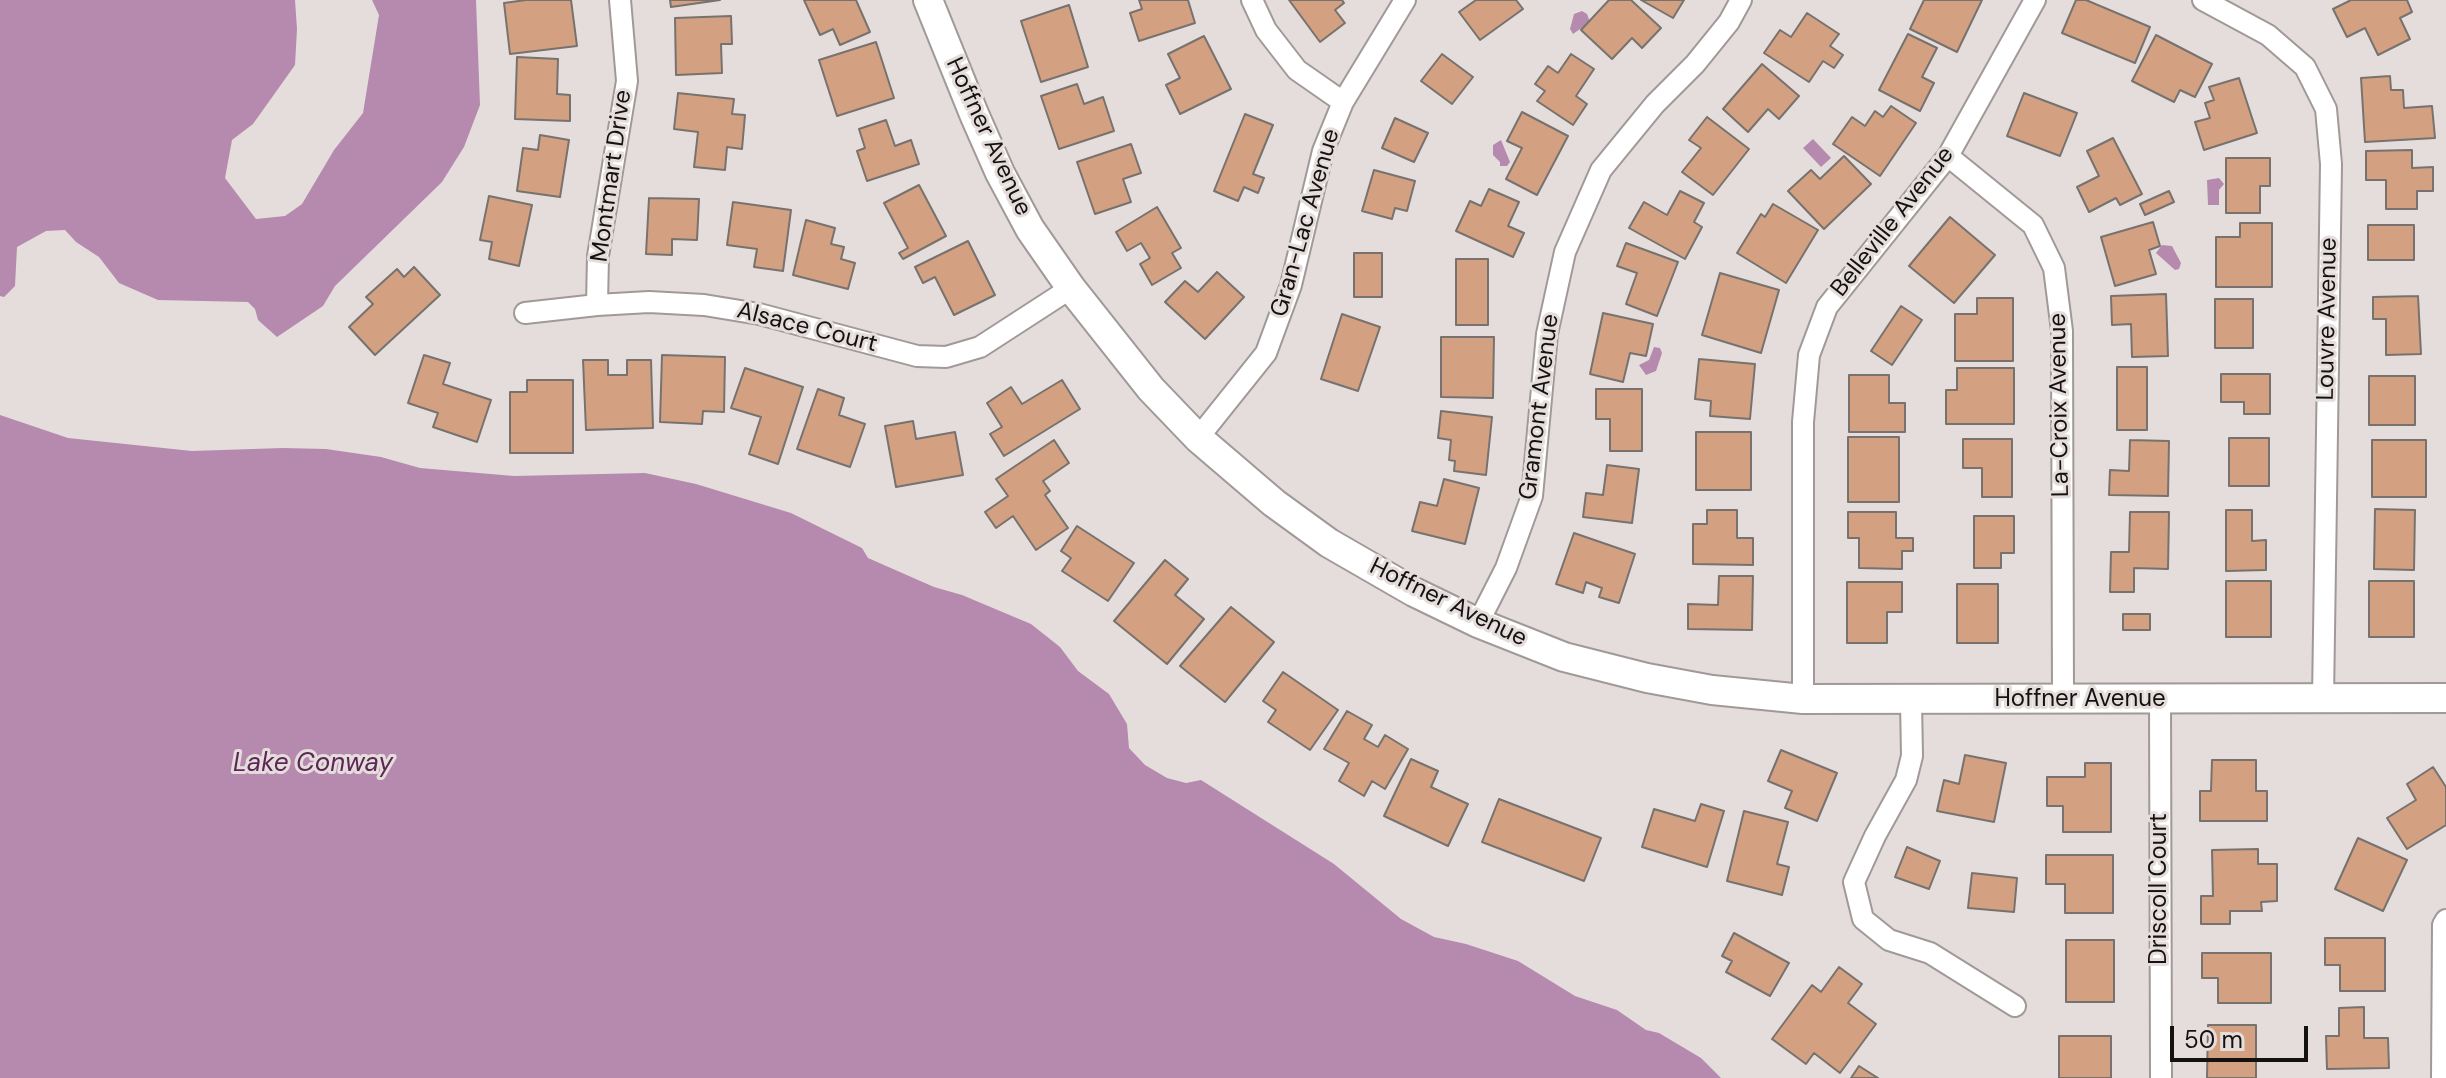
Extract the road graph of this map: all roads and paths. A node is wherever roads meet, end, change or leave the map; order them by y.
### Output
1 (620, 0) edge
2 (928, 0) edge
3 (1252, 0) edge
4 (1405, 0) edge
5 (1741, 0) edge
6 (2035, 0) edge
7 (2203, 0) edge
8 (1343, 102) junction
9 (1948, 156) junction
10 (1071, 288) junction
11 (597, 305) junction
12 (525, 313) dead end
13 (1198, 438) junction
14 (1478, 623) junction
15 (2446, 698) edge
16 (1803, 699) junction
17 (2063, 699) junction
18 (2323, 699) junction
19 (2160, 700) junction
20 (1911, 701) junction
21 (2446, 920) edge
22 (2015, 1006) dead end
23 (2161, 1078) edge
24 (2442, 1078) edge

1 - 11 street, Montmart Drive
2 - 10 main road, Hoffner Avenue
3 - 8 street
4 - 8 street, Gran-Lac Avenue
5 - 14 street, Gramont Avenue
6 - 9 street, Belleville Avenue
7 - 18 street, Louvre Avenue
8 - 13 street, Gran-Lac Avenue
9 - 16 street, Belleville Avenue
9 - 17 street, La-Croix Avenue
10 - 11 street, Alsace Court
10 - 13 main road, Hoffner Avenue
11 - 12 street, Alsace Court
13 - 14 main road, Hoffner Avenue
14 - 16 main road, Hoffner Avenue
15 - 18 main road, Hoffner Avenue
16 - 20 main road, Hoffner Avenue
17 - 19 main road, Hoffner Avenue
17 - 20 main road, Hoffner Avenue
18 - 19 main road, Hoffner Avenue
19 - 23 street, Driscoll Court
20 - 22 street
21 - 24 street

